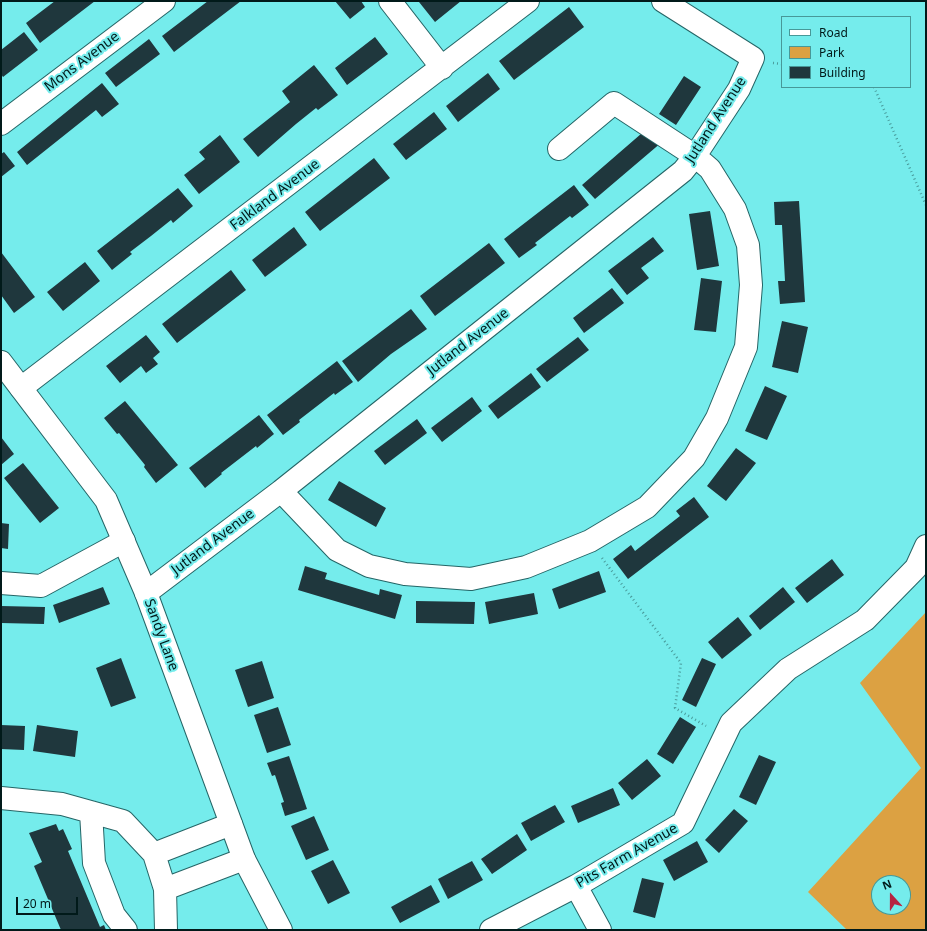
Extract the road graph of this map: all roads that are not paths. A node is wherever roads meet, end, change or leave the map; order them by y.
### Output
1 (164, 1) edge
2 (390, 1) edge
3 (528, 1) edge
4 (663, 1) edge
5 (442, 68) junction
6 (1, 124) edge
7 (558, 149) dead end
8 (695, 156) junction
9 (1, 362) edge
10 (21, 388) junction
11 (281, 491) junction
12 (124, 541) junction
13 (926, 546) edge
14 (1, 583) edge
15 (146, 593) junction
16 (1, 798) edge
17 (91, 812) junction
18 (231, 824) junction
19 (154, 854) junction
20 (244, 859) junction
21 (576, 886) junction
22 (165, 889) junction
23 (126, 930) edge
24 (166, 930) edge
25 (282, 930) edge
26 (491, 930) edge
27 (600, 930) edge

1 - 6 street, Mons Avenue
2 - 5 street
3 - 5 street, Falkland Avenue
4 - 8 street, Jutland Avenue
5 - 10 street, Falkland Avenue
7 - 8 street
8 - 11 street, Jutland Avenue
8 - 11 street
9 - 10 street, Sandy Lane
10 - 12 street, Sandy Lane
11 - 15 street, Jutland Avenue
12 - 14 street
12 - 15 street, Sandy Lane
13 - 21 street, Pits Farm Avenue
15 - 18 street, Sandy Lane
16 - 17 street
17 - 19 street
17 - 23 street
18 - 19 street
18 - 20 street, Sandy Lane
19 - 22 street
20 - 22 street
20 - 25 street, Sandy Lane
21 - 26 street, Pits Farm Avenue
21 - 27 street
22 - 24 street

